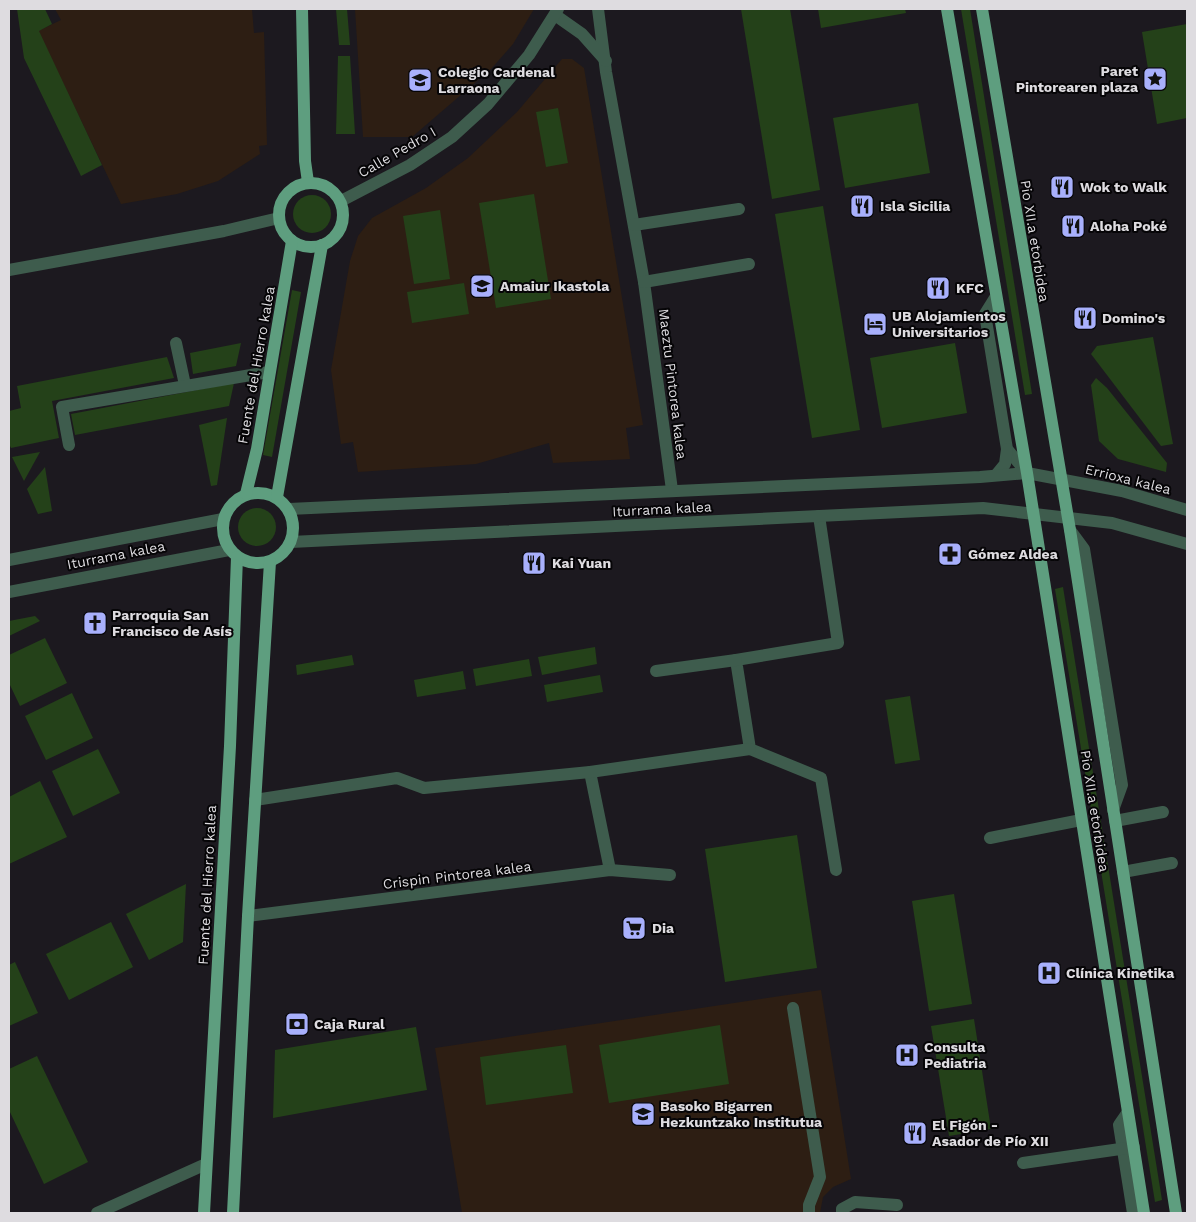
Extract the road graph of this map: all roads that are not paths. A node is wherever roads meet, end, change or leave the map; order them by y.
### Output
1 (302, 9) edge
2 (598, 9) edge
3 (947, 9) edge
4 (982, 9) edge
5 (557, 12) edge
6 (606, 61) junction
7 (308, 182) junction
8 (341, 201) junction
9 (739, 209) dead end
10 (279, 218) junction
11 (634, 225) junction
12 (292, 241) junction
13 (322, 245) junction
14 (749, 264) dead end
15 (9, 270) edge
16 (644, 282) junction
17 (995, 298) junction
18 (176, 343) dead end
19 (269, 372) junction
20 (185, 385) junction
21 (68, 446) dead end
22 (1007, 449) junction
23 (1027, 473) junction
24 (996, 475) junction
25 (1061, 478) junction
26 (672, 490) junction
27 (246, 494) junction
28 (277, 497) junction
29 (289, 509) junction
30 (1187, 510) edge
31 (1033, 514) junction
32 (819, 516) junction
33 (1067, 516) junction
34 (223, 519) junction
35 (291, 542) junction
36 (1187, 544) edge
37 (233, 553) junction
38 (9, 560) edge
39 (270, 562) junction
40 (9, 592) edge
41 (736, 660) junction
42 (656, 671) dead end
43 (750, 749) junction
44 (590, 772) junction
45 (255, 800) junction
46 (1163, 812) dead end
47 (1114, 816) junction
48 (1081, 820) junction
49 (990, 838) dead end
50 (1172, 863) dead end
51 (610, 870) junction
52 (836, 870) dead end
53 (1123, 872) junction
54 (670, 875) dead end
55 (248, 916) junction
56 (793, 1008) dead end
57 (1128, 1147) junction
58 (1023, 1163) dead end
59 (206, 1164) junction
60 (897, 1205) dead end
61 (98, 1213) edge
62 (204, 1213) edge
63 (233, 1213) edge
64 (809, 1213) edge
65 (842, 1213) edge
66 (1133, 1213) edge
67 (1144, 1213) edge
68 (1176, 1213) edge

1 - 7 main road
2 - 6 street, Maeztu Pintorea kalea
3 - 17 main road, Pio XII.a etorbidea
4 - 25 main road, Pio XII.a etorbidea
5 - 6 street
5 - 8 street, Calle Pedro I
6 - 11 street, Maeztu Pintorea kalea
7 - 8 main road
7 - 10 main road
8 - 13 main road
9 - 11 street
10 - 12 main road
10 - 15 street
11 - 16 street, Maeztu Pintorea kalea
12 - 13 main road
12 - 19 main road, Fuente del Hierro kalea
13 - 28 main road
14 - 16 street
16 - 26 street, Maeztu Pintorea kalea
17 - 22 street
17 - 23 main road, Pio XII.a etorbidea
18 - 20 street
19 - 20 street
19 - 27 main road, Fuente del Hierro kalea
20 - 21 street
22 - 23 street
22 - 24 street
23 - 24 street, Iturrama kalea
23 - 25 street
23 - 31 main road, Pio XII.a etorbidea
24 - 26 street, Iturrama kalea
25 - 30 street, Errioxa kalea
25 - 33 main road, Pio XII.a etorbidea
26 - 29 street, Iturrama kalea
27 - 28 main road
27 - 34 main road
28 - 29 main road
29 - 35 main road
31 - 32 street, Iturrama kalea
31 - 33 street
31 - 48 main road, Pio XII.a etorbidea
32 - 35 street, Iturrama kalea
32 - 41 street
33 - 36 street
33 - 47 main road, Pio XII.a etorbidea
34 - 37 main road
34 - 38 street, Iturrama kalea
35 - 39 main road
37 - 39 main road
37 - 40 street, Iturrama kalea
37 - 59 main road, Fuente del Hierro kalea
39 - 45 main road
41 - 42 street
41 - 43 street
43 - 44 street
43 - 52 street
44 - 45 street
44 - 51 street
45 - 55 main road
46 - 47 street
47 - 53 main road, Pio XII.a etorbidea
48 - 49 street
48 - 57 main road, Pio XII.a etorbidea
50 - 53 street
51 - 54 street, Crispin Pintorea kalea
51 - 55 street, Crispin Pintorea kalea
53 - 68 main road, Pio XII.a etorbidea
55 - 63 main road
56 - 64 street
57 - 58 street
57 - 66 street, Pio XII.a etorbidea
57 - 67 main road, Pio XII.a etorbidea
59 - 61 street
59 - 62 main road, Fuente del Hierro kalea
60 - 65 street

